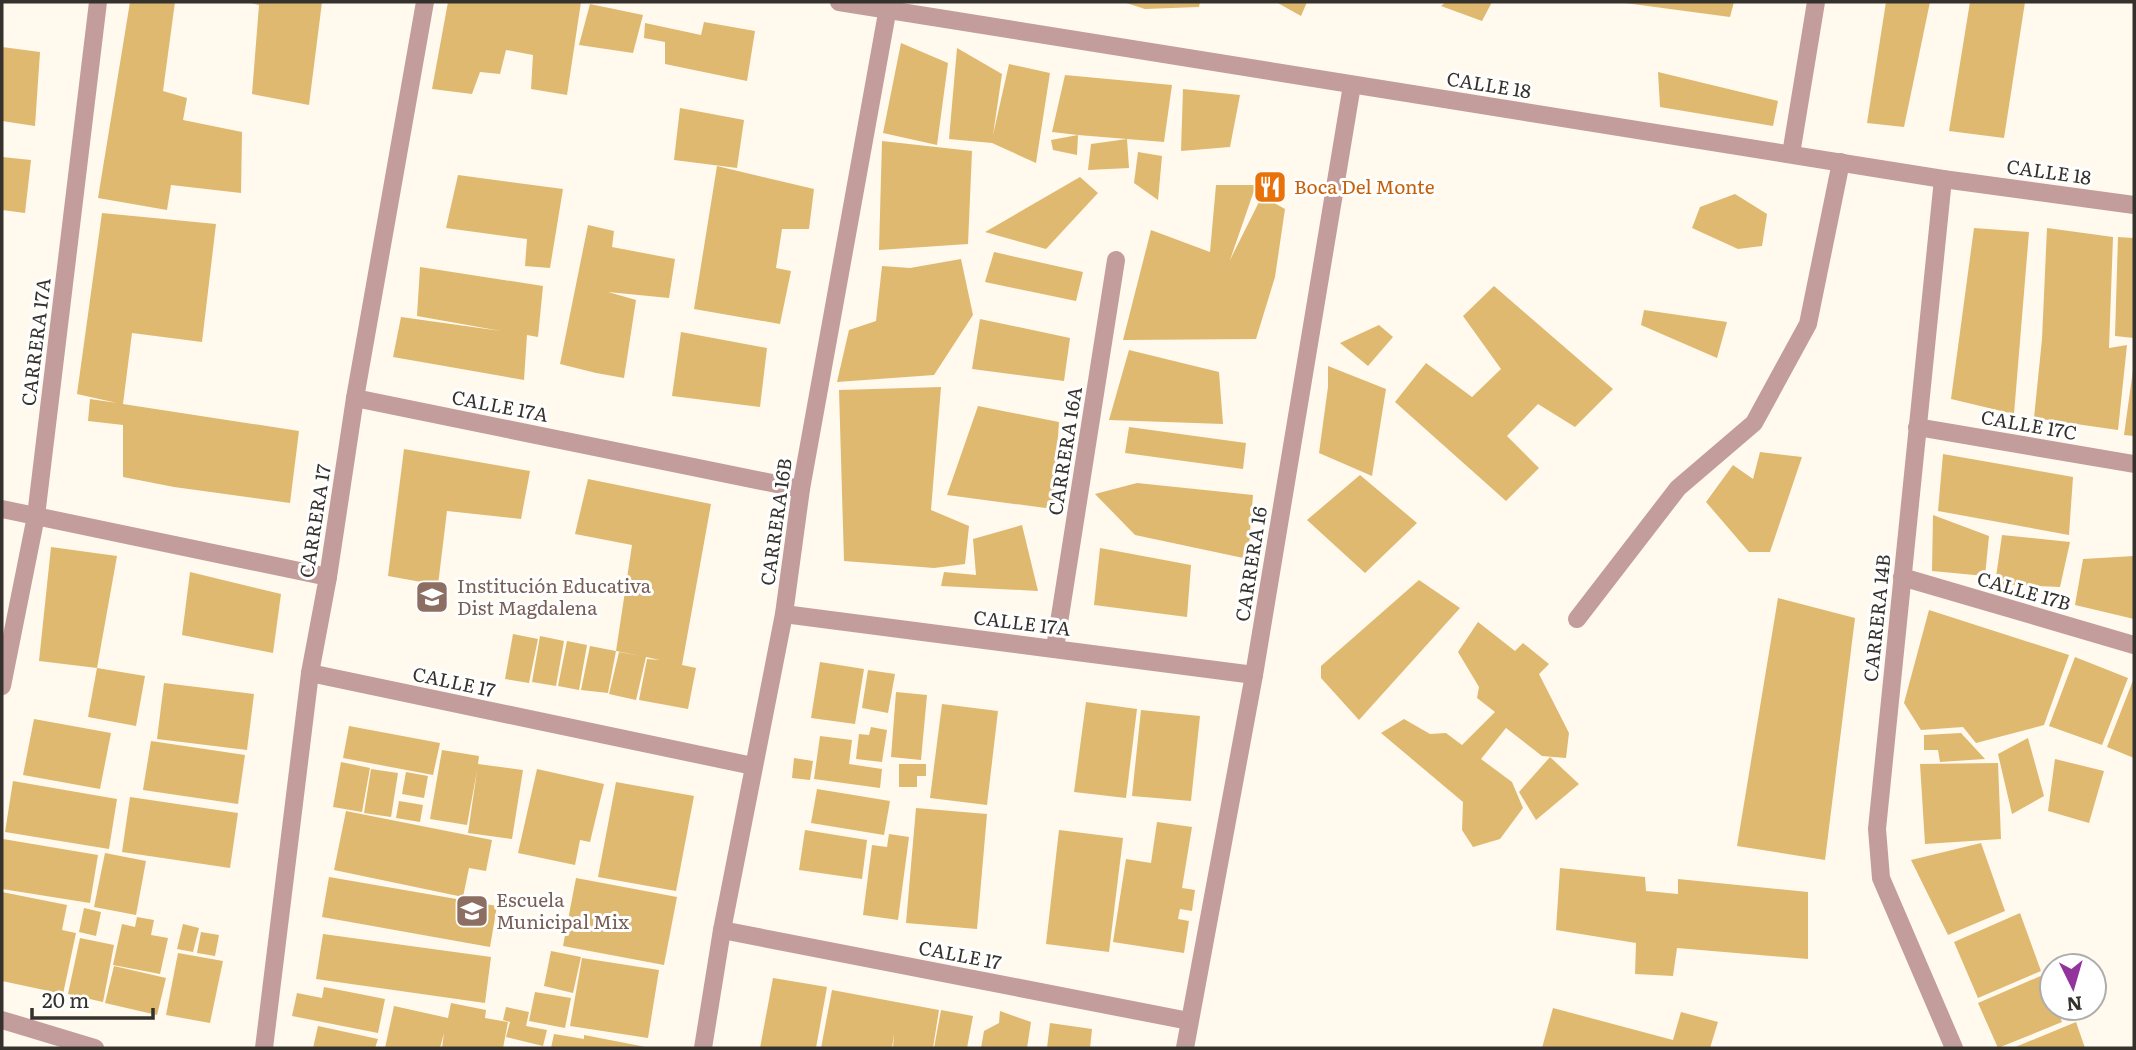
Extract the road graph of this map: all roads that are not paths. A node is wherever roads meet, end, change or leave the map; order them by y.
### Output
1 (98, 2) edge
2 (425, 2) edge
3 (839, 2) edge
4 (1816, 2) edge
5 (888, 5) edge
6 (1352, 85) junction
7 (1791, 154) junction
8 (1841, 162) junction
9 (1943, 179) junction
10 (2134, 205) edge
11 (1116, 260) dead end
12 (355, 398) junction
13 (1917, 427) junction
14 (2134, 464) edge
15 (801, 489) junction
16 (2, 509) edge
17 (36, 516) junction
18 (328, 577) junction
19 (1902, 577) junction
20 (784, 614) junction
21 (1577, 619) dead end
22 (2134, 645) edge
23 (1055, 648) junction
24 (310, 673) junction
25 (1254, 675) junction
26 (2, 686) edge
27 (753, 766) junction
28 (722, 930) junction
29 (2, 1020) edge
30 (1189, 1021) junction
31 (95, 1048) edge
32 (264, 1048) edge
33 (703, 1048) edge
34 (1185, 1048) edge
35 (1954, 1048) edge

1 - 17 street, CARRERA 17A
2 - 12 street, CARRERA 17
3 - 5 street, CALLE 18
4 - 7 street
5 - 6 street, CALLE 18
5 - 15 street, CARRERA 16B
6 - 7 street, CALLE 18
6 - 25 street, CARRERA 16
7 - 8 street, CALLE 18
8 - 9 street, CALLE 18
8 - 21 street
9 - 10 street, CALLE 18
9 - 13 street, CARRERA 14B
11 - 23 street, CARRERA 16A
12 - 15 street, CALLE 17A
12 - 18 street, CARRERA 17
13 - 14 street, CALLE 17C
13 - 19 street, CARRERA 14B
15 - 20 street, CARRERA 16B
16 - 17 street
17 - 18 street
17 - 26 street, CARRERA 17A
18 - 24 street, CARRERA 17
19 - 22 street, CALLE 17B
19 - 35 street, CARRERA 14B
20 - 23 street, CALLE 17A
20 - 27 street, CARRERA 16B
23 - 25 street, CALLE 17A
24 - 27 street, CALLE 17
24 - 32 street, CARRERA 17
25 - 30 street, CARRERA 16
27 - 28 street, CARRERA 16B
28 - 30 street, CALLE 17
28 - 33 street, CARRERA 16B
29 - 31 street
30 - 34 street, CARRERA 16

